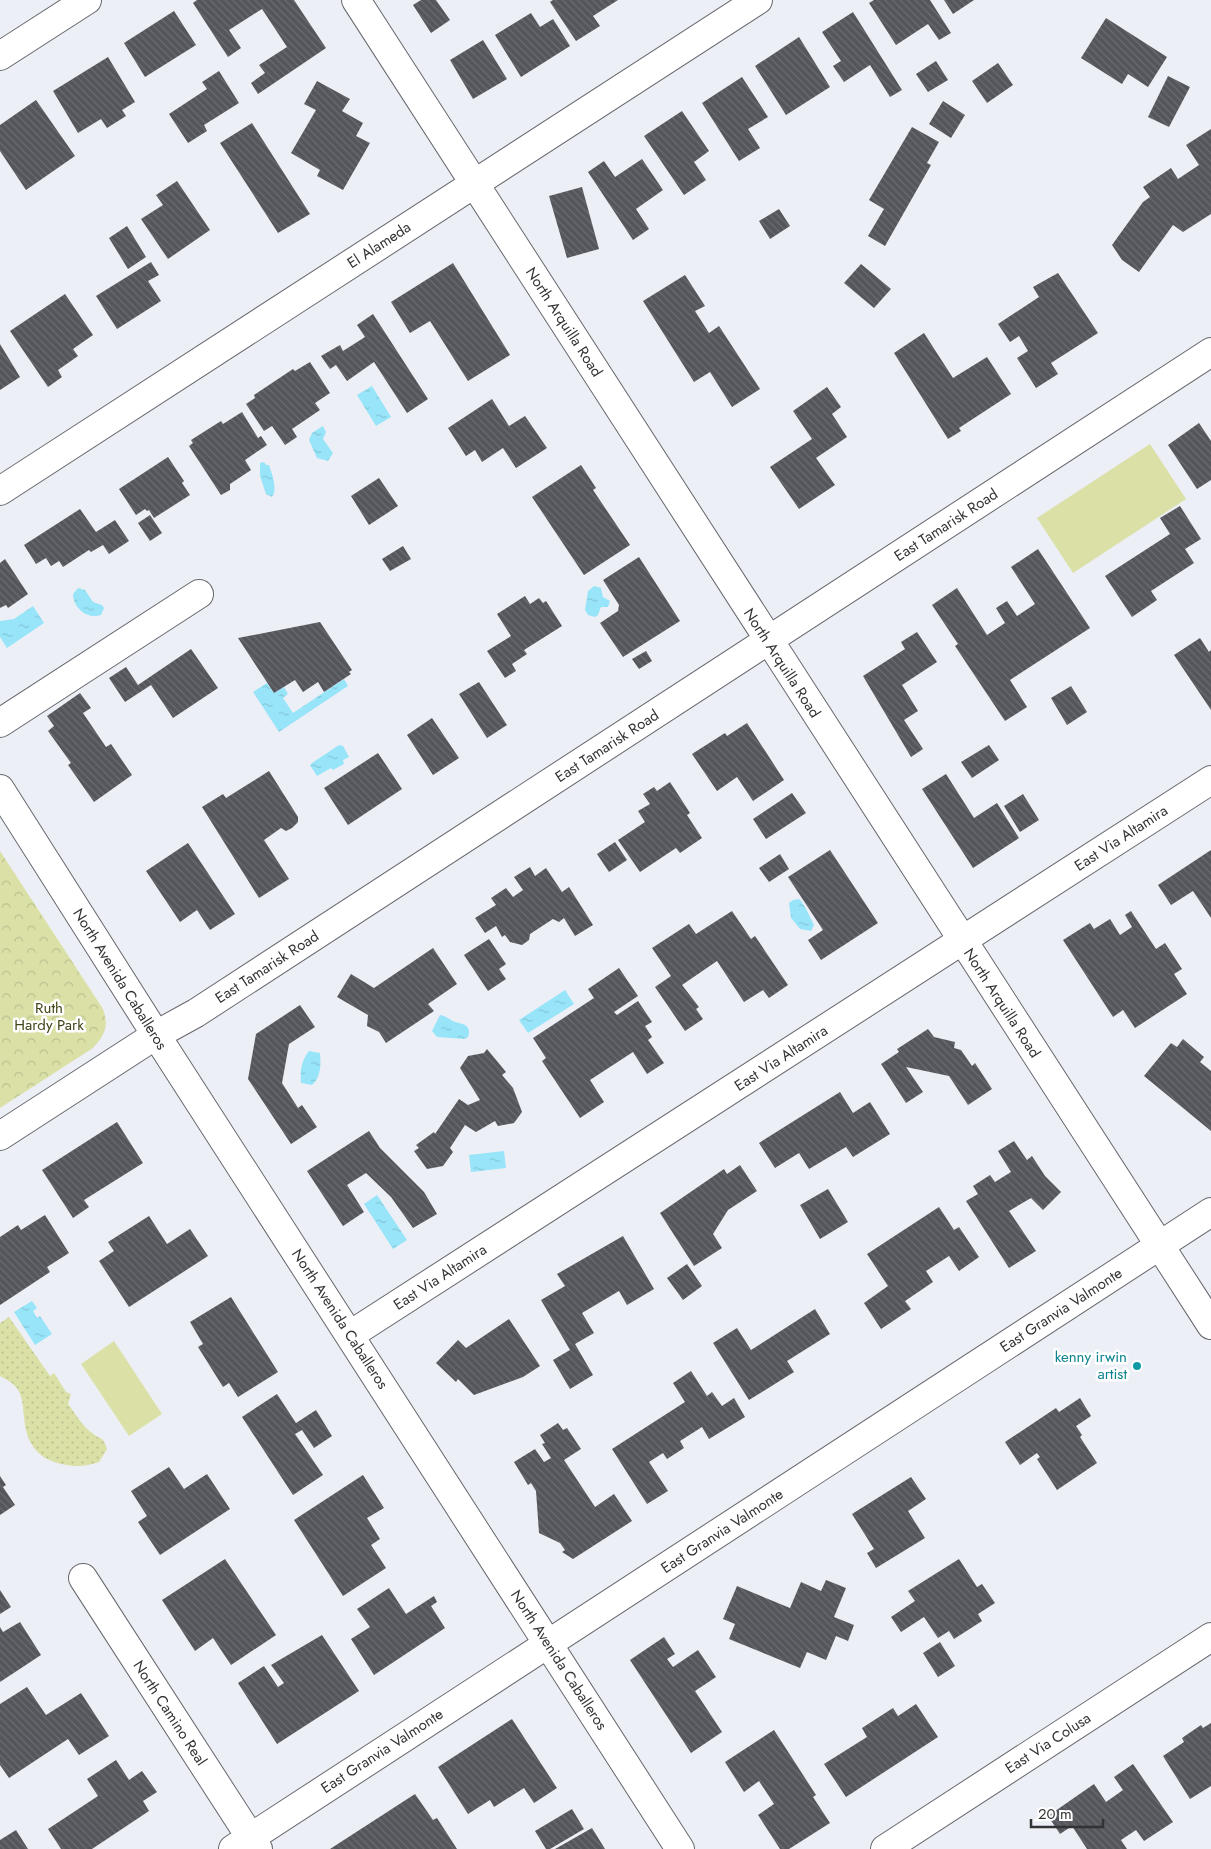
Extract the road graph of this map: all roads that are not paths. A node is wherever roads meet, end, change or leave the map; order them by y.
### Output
1 (87, 0) edge
2 (356, 0) edge
3 (758, 0) edge
4 (0, 56) edge
5 (475, 184) junction
6 (1211, 352) edge
7 (0, 491) edge
8 (199, 594) dead end
9 (768, 641) junction
10 (0, 724) edge
11 (1211, 780) edge
12 (0, 789) edge
13 (962, 941) junction
14 (156, 1036) junction
15 (0, 1136) edge
16 (1211, 1212) edge
17 (1160, 1245) junction
18 (1211, 1325) edge
19 (350, 1335) junction
20 (83, 1578) dead end
21 (1211, 1638) edge
22 (548, 1642) junction
23 (247, 1845) edge
24 (680, 1849) edge
25 (885, 1849) edge

1 - 4 street
2 - 5 street, North Arquilla Road
3 - 5 street, El Alameda
5 - 7 street, El Alameda
5 - 9 street, North Arquilla Road
6 - 9 street, East Tamarisk Road
8 - 10 street
9 - 13 street, North Arquilla Road
9 - 14 street, East Tamarisk Road
11 - 13 street, East Via Altamira
12 - 14 street, North Avenida Caballeros
13 - 17 street, North Arquilla Road
13 - 19 street, East Via Altamira
14 - 15 street, East Tamarisk Road
14 - 19 street, North Avenida Caballeros
16 - 17 street, East Granvia Valmonte
17 - 18 street, North Arquilla Road
17 - 22 street, East Granvia Valmonte
19 - 22 street, North Avenida Caballeros
20 - 23 street, North Camino Real
21 - 25 street, East Via Colusa
22 - 23 street, East Granvia Valmonte
22 - 24 street, North Avenida Caballeros

